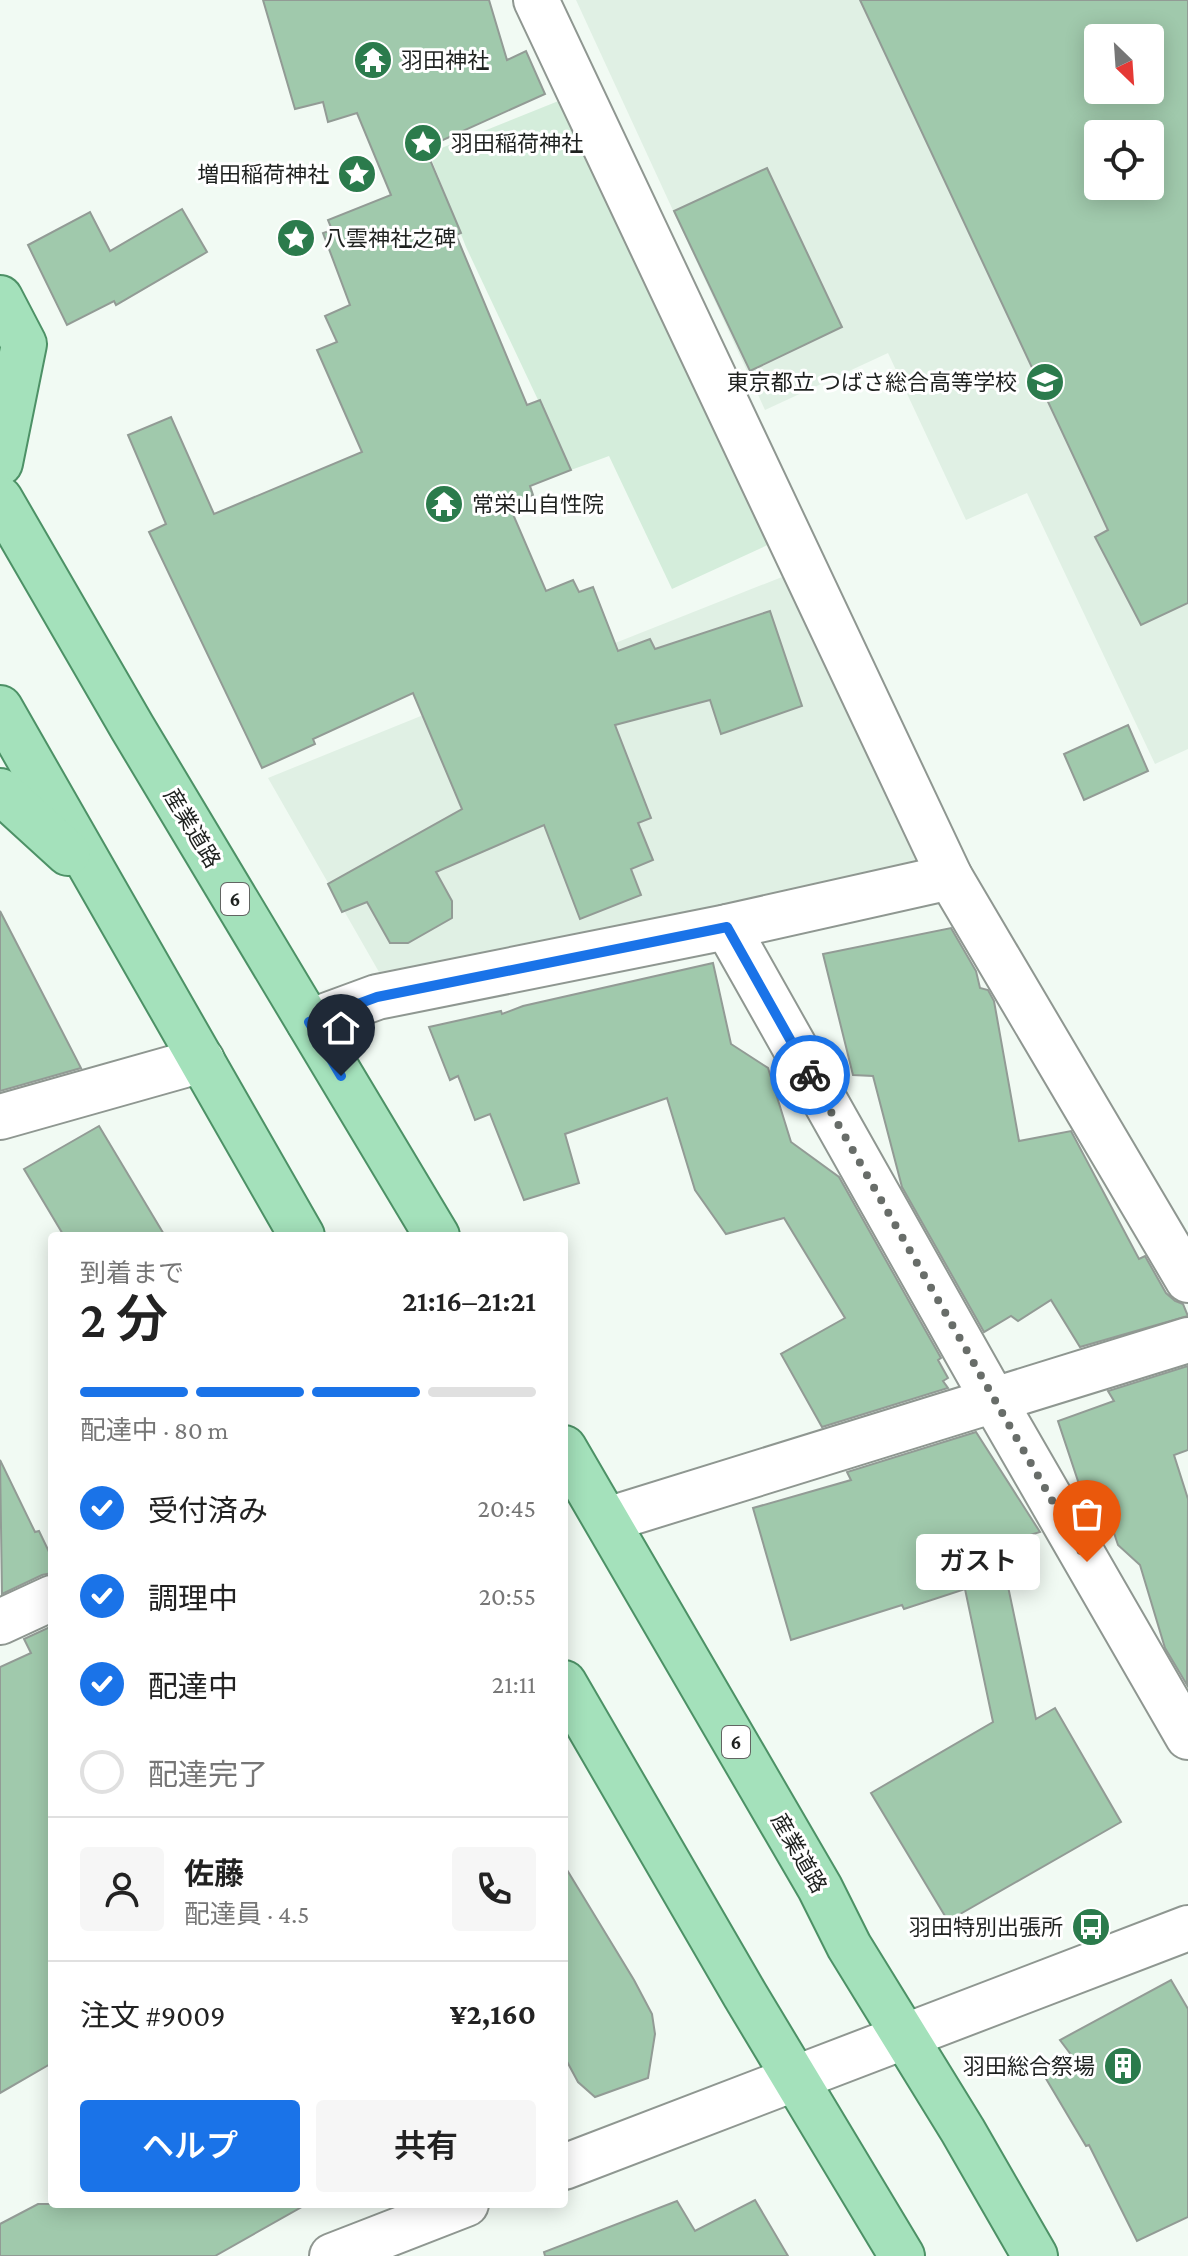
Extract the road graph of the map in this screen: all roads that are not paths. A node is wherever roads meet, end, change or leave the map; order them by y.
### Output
1 (536, 0) edge
2 (0, 298) edge
3 (0, 463) edge
4 (0, 499) edge
5 (0, 708) edge
6 (0, 791) edge
7 (950, 877) junction
8 (100, 882) junction
9 (727, 927) junction
10 (309, 1022) junction
11 (202, 1060) junction
12 (0, 1117) edge
13 (300, 1232) edge
14 (435, 1232) edge
15 (1188, 1280) edge
16 (1188, 1340) edge
17 (993, 1400) junction
18 (568, 1455) edge
19 (607, 1520) junction
20 (48, 1600) edge
21 (0, 1622) edge
22 (568, 1690) edge
23 (1188, 1737) edge
24 (1188, 1928) edge
25 (906, 2037) junction
26 (797, 2080) junction
27 (568, 2166) edge
28 (456, 2208) edge
29 (332, 2256) edge
30 (902, 2256) edge
31 (1035, 2256) edge

1 - 7 street
2 - 3 main road
4 - 10 main road, 産業道路 / 6
5 - 8 main road
6 - 8 main road
7 - 9 street
7 - 15 street
8 - 11 main road
9 - 10 street
9 - 17 street
10 - 14 main road, 産業道路 / 6
11 - 12 street
11 - 13 main road
16 - 17 street
17 - 19 street
17 - 23 street
18 - 19 main road, 産業道路 / 6
19 - 25 main road, 産業道路 / 6
20 - 21 street
22 - 26 main road
24 - 25 street
25 - 26 street
25 - 31 main road, 産業道路 / 6
26 - 27 street
26 - 30 main road
28 - 29 street

